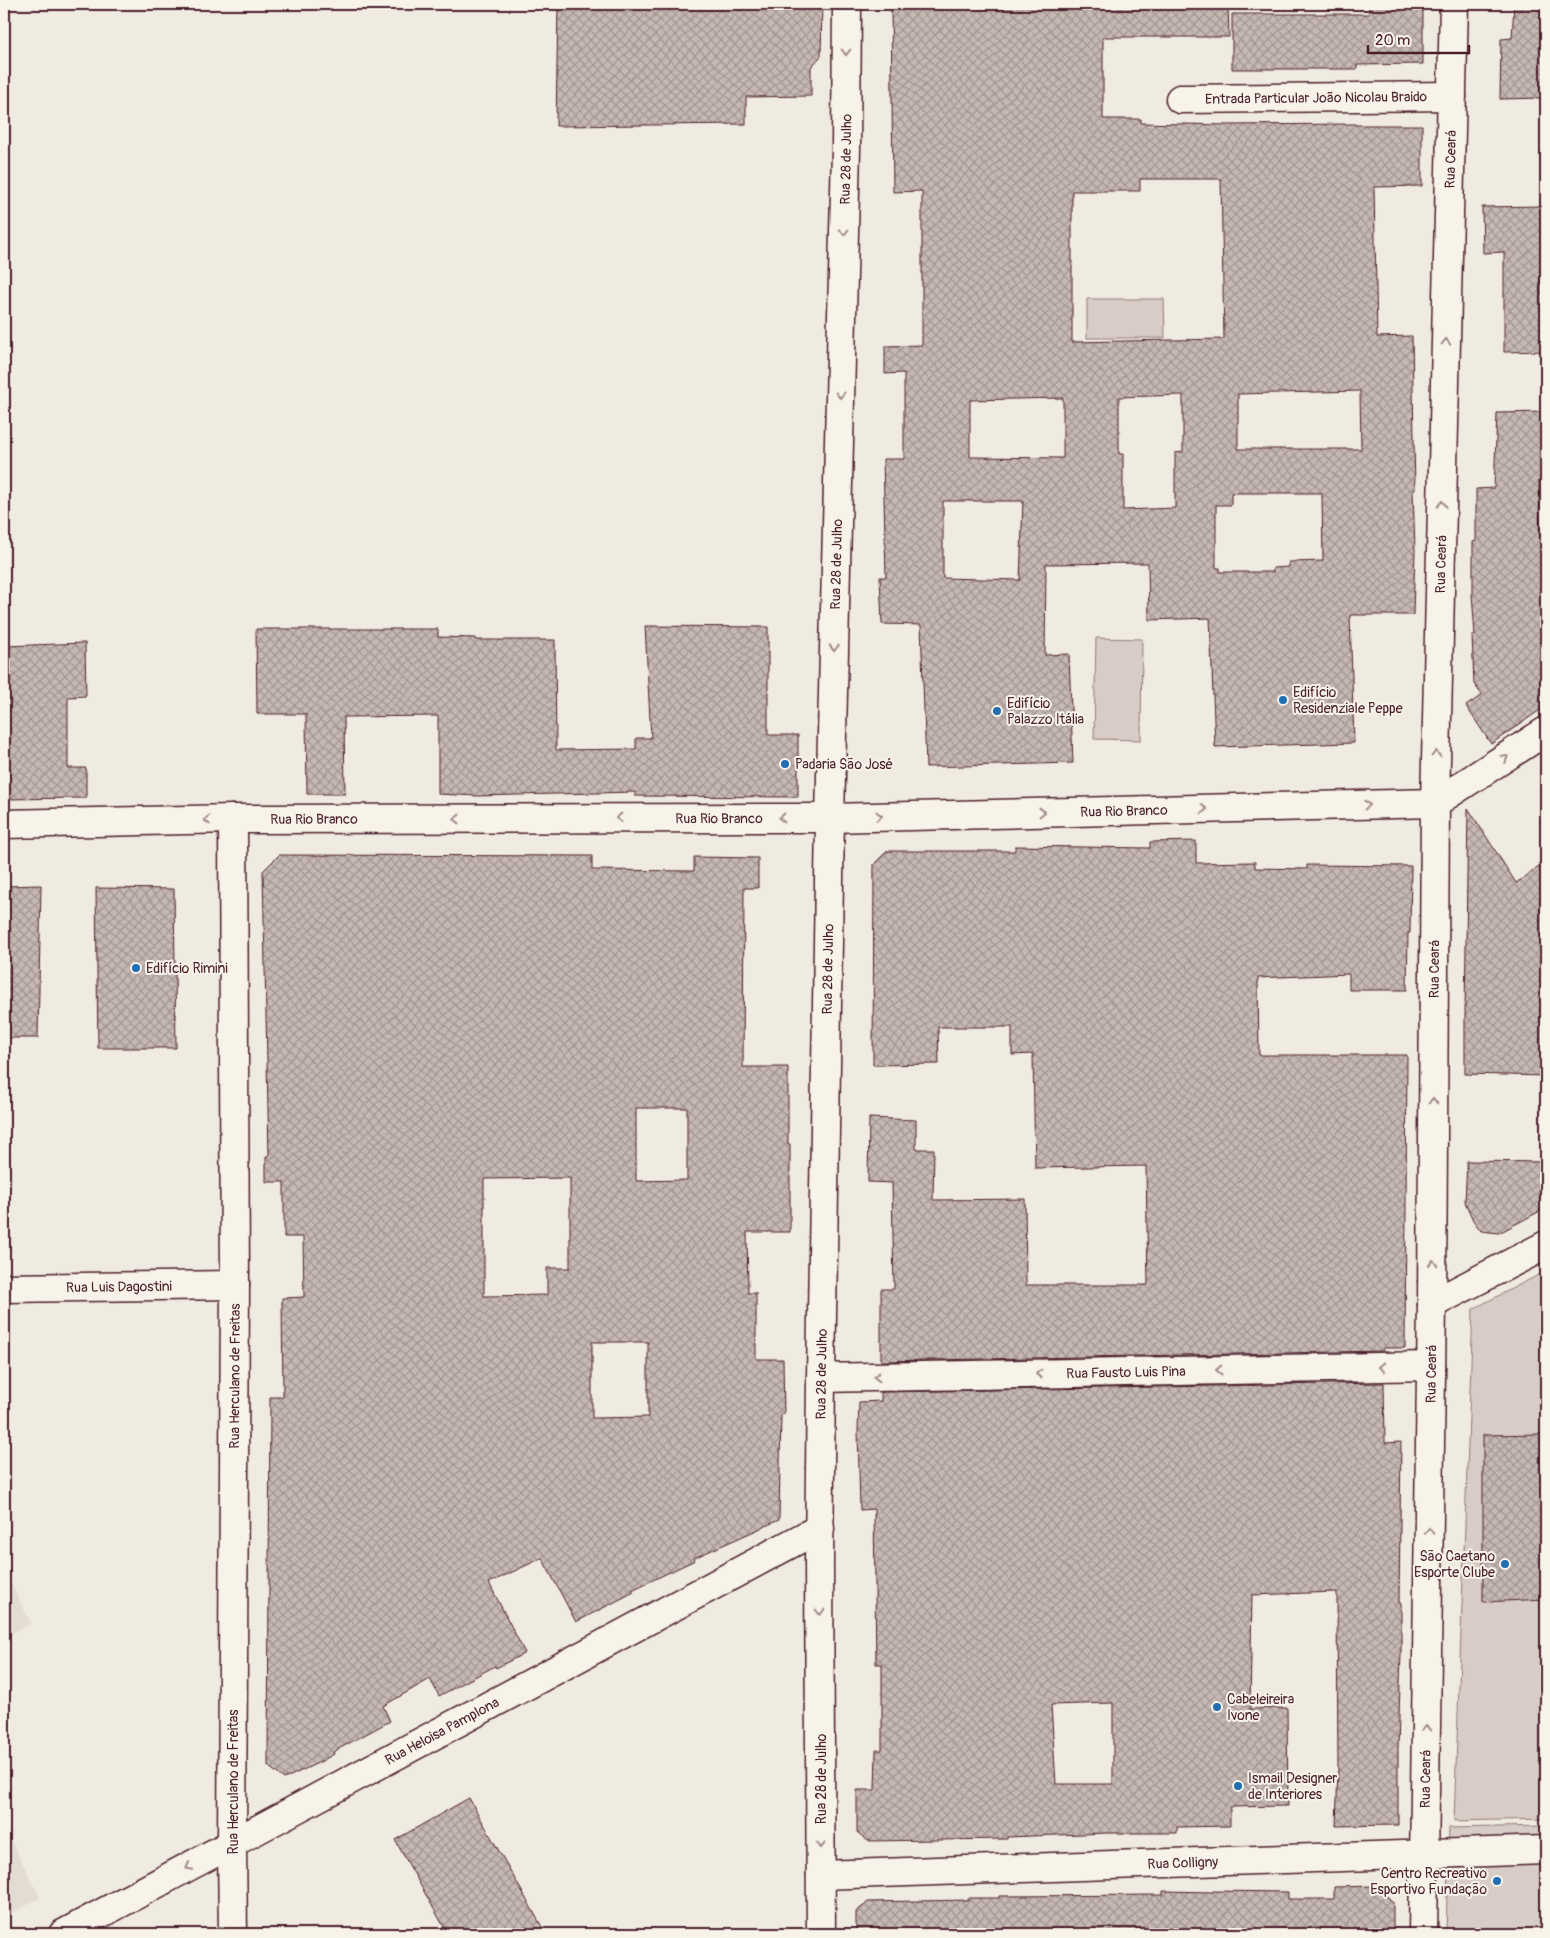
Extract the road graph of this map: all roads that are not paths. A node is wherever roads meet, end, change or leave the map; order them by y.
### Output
1 (847, 4) edge
2 (1454, 4) edge
3 (1452, 96) junction
4 (1180, 99) dead end
5 (1546, 732) edge
6 (1435, 803) junction
7 (830, 818) junction
8 (233, 819) junction
9 (4, 824) edge
10 (1546, 1245) edge
11 (235, 1285) junction
12 (4, 1288) edge
13 (1432, 1304) junction
14 (1431, 1366) junction
15 (821, 1378) junction
16 (820, 1528) junction
17 (232, 1845) junction
18 (1546, 1850) edge
19 (1424, 1853) junction
20 (822, 1875) junction
21 (64, 1934) edge
22 (233, 1934) edge
23 (821, 1934) edge
24 (1423, 1934) edge

1 -> 7 street, Rua 28 de Julho
2 - 3 street, Rua Ceará
3 - 4 street, Entrada Particular João Nicolau Braido
6 -> 3 street, Rua Ceará
6 -> 5 street
7 -> 6 street, Rua Rio Branco
13 -> 6 street, Rua Ceará
7 -> 8 street, Rua Rio Branco
7 - 15 street, Rua 28 de Julho
8 -> 9 street, Rua Rio Branco
8 - 11 street, Rua Herculano de Freitas
10 - 13 street
11 - 12 street, Rua Luis Dagostini
11 - 17 street, Rua Herculano de Freitas
13 - 14 street, Rua Ceará
14 -> 15 street, Rua Fausto Luis Pina
19 -> 14 street, Rua Ceará
15 - 16 street, Rua 28 de Julho
16 - 17 street, Rua Heloisa Pamplona
16 -> 20 street, Rua 28 de Julho
17 -> 21 street, Rua Heloisa Pamplona
17 - 22 street, Rua Herculano de Freitas
18 - 19 street, Rua Colligny
19 - 20 street, Rua Colligny
19 - 24 street, Rua Ceará
20 - 23 street, Rua 28 de Julho

